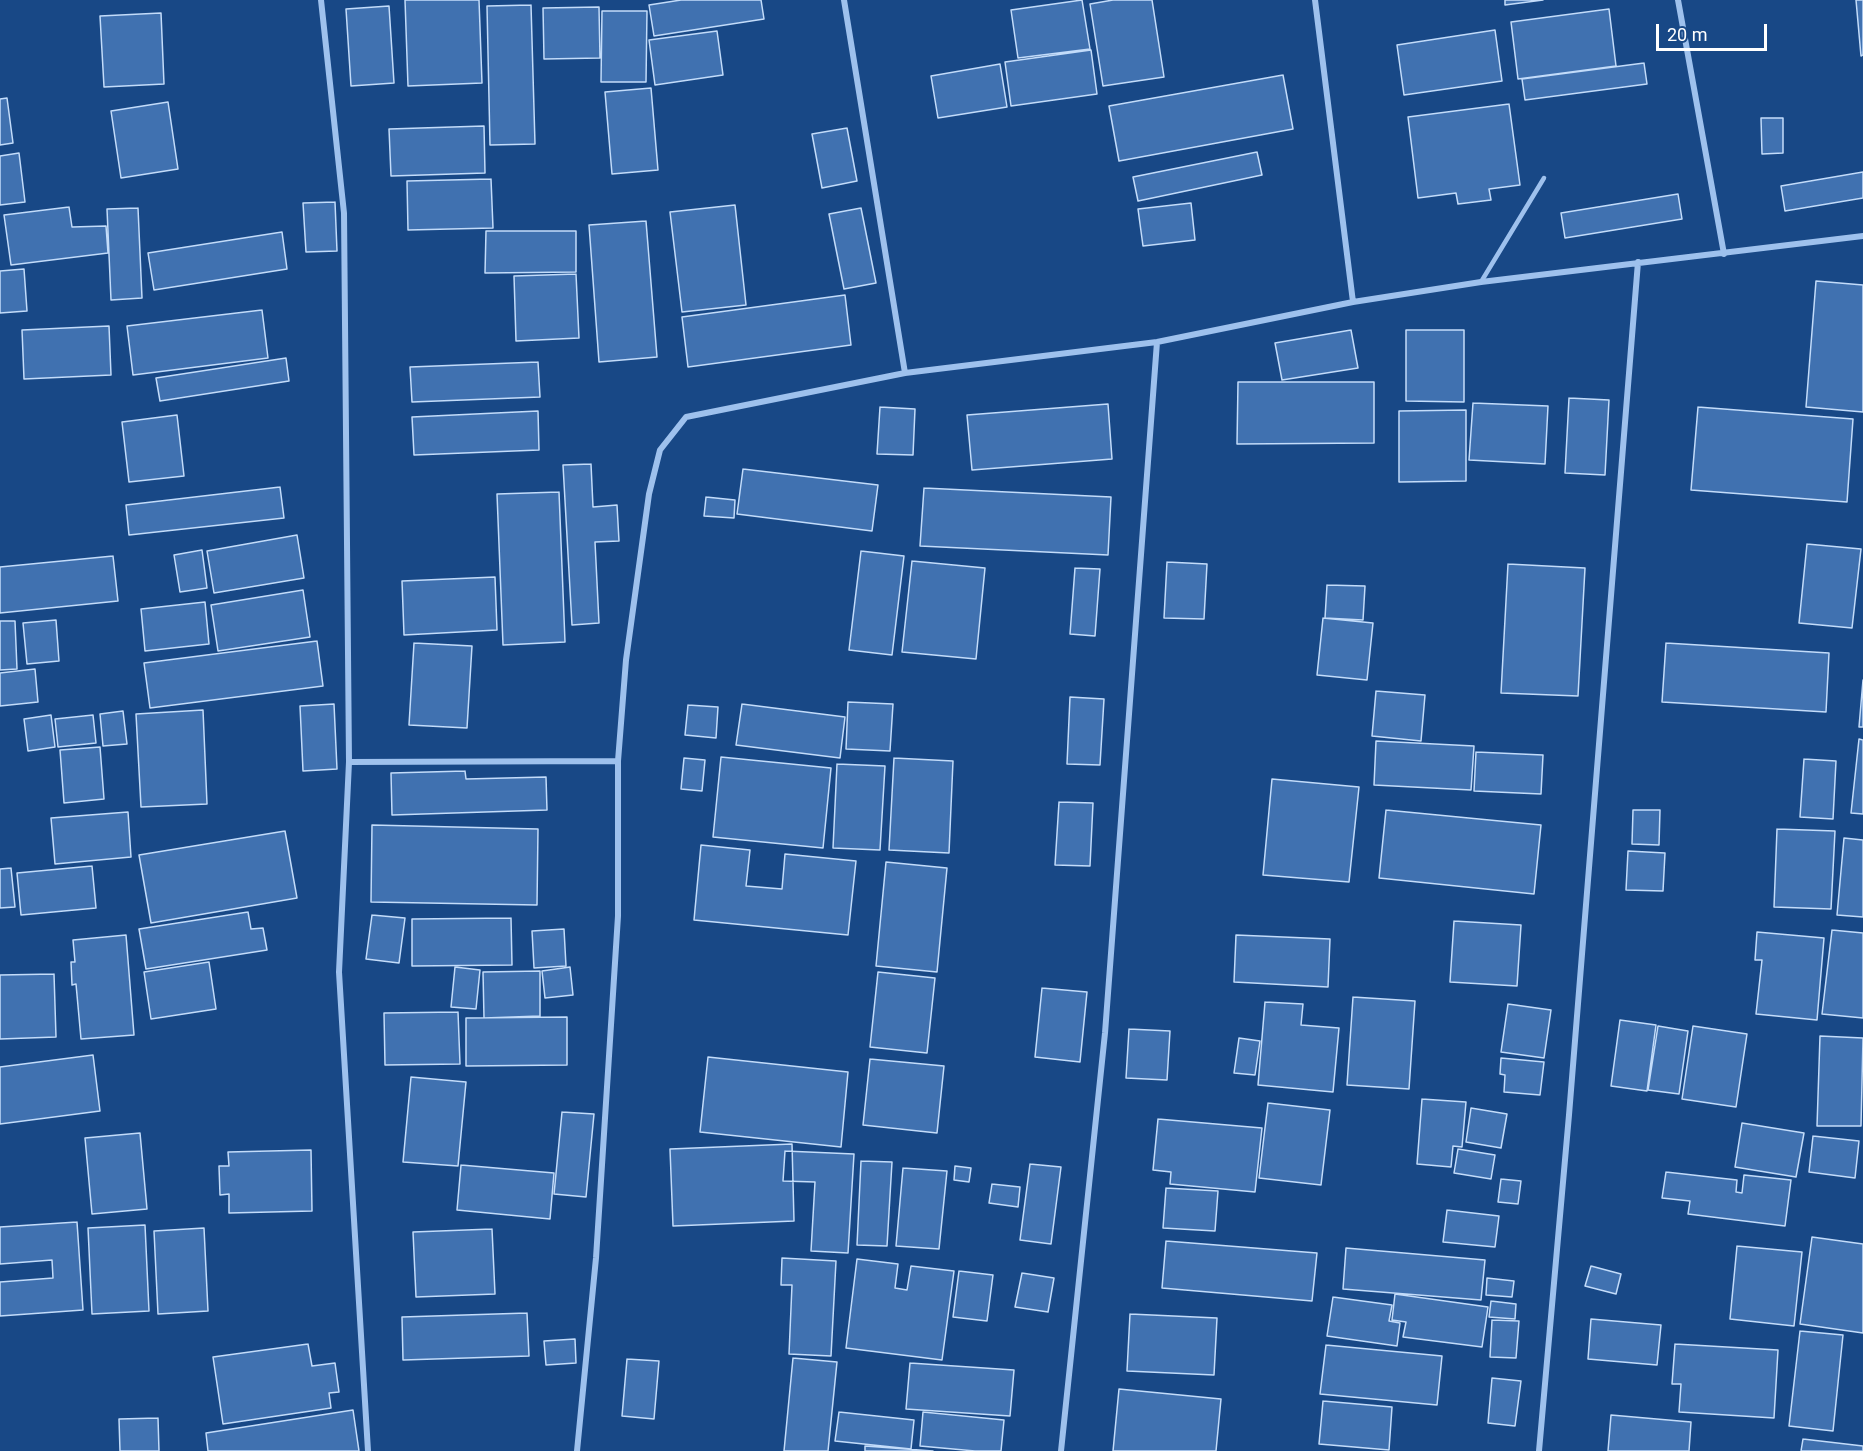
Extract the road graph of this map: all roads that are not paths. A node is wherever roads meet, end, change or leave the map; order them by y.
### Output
1 (321, 0) edge
2 (844, 0) edge
3 (1315, 0) edge
4 (1678, 0) edge
5 (1544, 178) dead end
6 (1863, 236) edge
7 (1724, 254) junction
8 (1638, 262) junction
9 (1481, 282) junction
10 (1353, 302) junction
11 (1157, 342) junction
12 (905, 373) junction
13 (618, 761) junction
14 (349, 762) junction
15 (368, 1451) edge
16 (577, 1451) edge
17 (1062, 1451) edge
18 (1539, 1451) edge

1 - 14 street
2 - 12 street
3 - 10 street
4 - 7 street
5 - 9 lane
6 - 7 street
7 - 8 street
8 - 9 street
8 - 18 street
9 - 10 street
10 - 11 street
11 - 12 street
11 - 17 street
12 - 13 street
13 - 14 street
13 - 16 street
14 - 15 street

